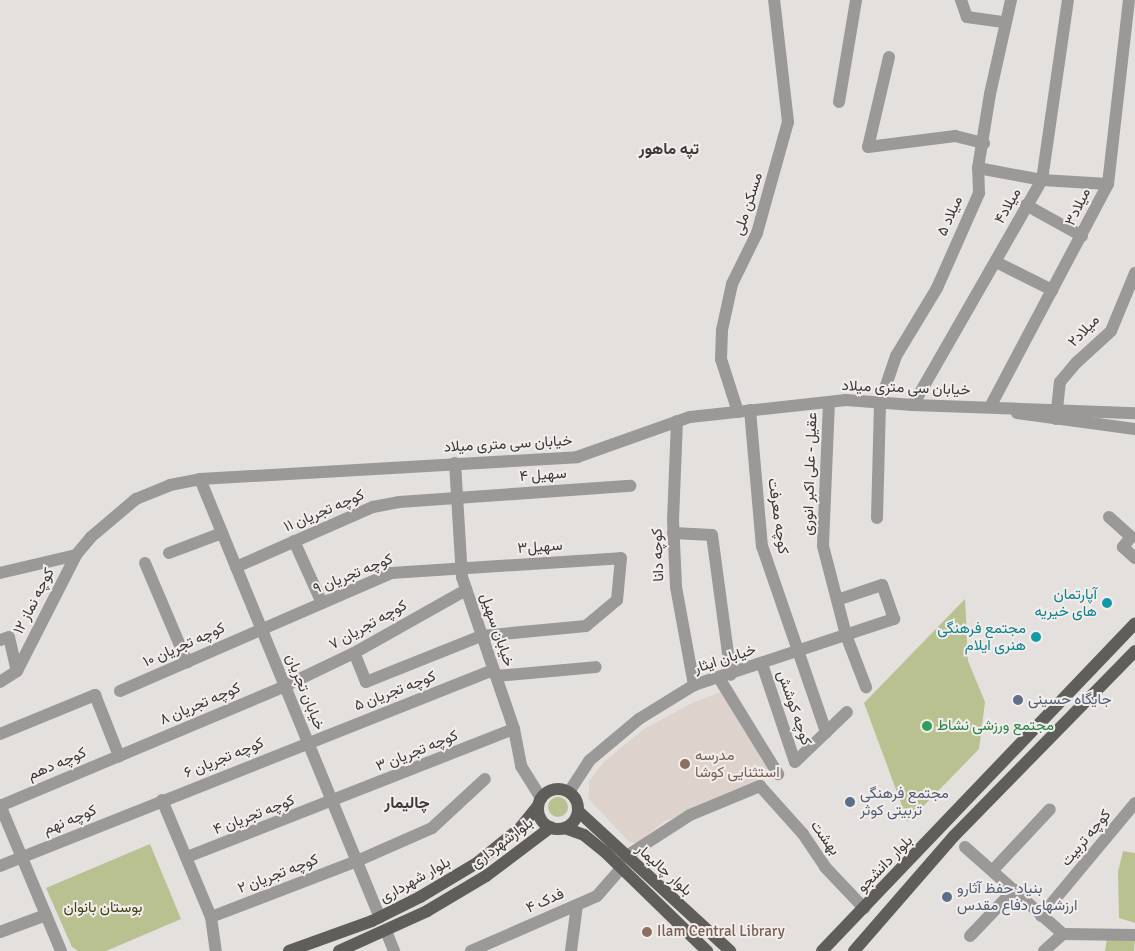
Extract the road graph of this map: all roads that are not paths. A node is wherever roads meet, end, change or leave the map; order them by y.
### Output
1 (774, 0) edge
2 (856, 0) edge
3 (961, 0) edge
4 (1011, 0) edge
5 (1068, 0) edge
6 (1129, 0) edge
7 (1004, 22) junction
8 (889, 56) dead end
9 (839, 102) dead end
10 (984, 144) junction
11 (978, 168) junction
12 (1042, 180) junction
13 (1108, 184) junction
14 (1026, 205) junction
15 (1082, 236) junction
16 (996, 262) junction
17 (1135, 274) edge
18 (1052, 290) junction
19 (829, 402) junction
20 (880, 403) junction
21 (913, 405) junction
22 (990, 407) junction
23 (744, 411) junction
24 (1057, 413) junction
25 (1135, 413) edge
26 (677, 421) junction
27 (1135, 429) edge
28 (455, 463) junction
29 (200, 479) junction
30 (630, 486) dead end
31 (458, 498) junction
32 (1109, 517) dead end
33 (877, 518) dead end
34 (222, 532) junction
35 (673, 532) junction
36 (294, 541) junction
37 (169, 553) dead end
38 (76, 555) junction
39 (1135, 558) edge
40 (145, 563) dead end
41 (236, 567) junction
42 (461, 568) junction
43 (0, 573) edge
44 (466, 590) junction
45 (837, 600) junction
46 (322, 603) junction
47 (1135, 624) edge
48 (262, 629) junction
49 (846, 635) junction
50 (481, 636) junction
51 (0, 640) edge
52 (1135, 651) edge
53 (797, 652) junction
54 (354, 653) junction
55 (187, 662) junction
56 (762, 664) junction
57 (596, 667) dead end
58 (17, 671) junction
59 (494, 673) junction
60 (725, 677) junction
61 (0, 682) edge
62 (285, 686) junction
63 (694, 686) junction
64 (866, 687) dead end
65 (120, 691) dead end
66 (847, 712) dead end
67 (514, 730) junction
68 (826, 732) junction
69 (0, 734) edge
70 (308, 741) junction
71 (123, 754) junction
72 (778, 774) dead end
73 (485, 779) dead end
74 (760, 786) joint
75 (569, 792) junction
76 (157, 802) junction
77 (540, 802) junction
78 (333, 803) junction
79 (1135, 803) edge
80 (0, 806) edge
81 (1050, 809) dead end
82 (578, 811) junction
83 (550, 827) junction
84 (565, 828) junction
85 (965, 847) dead end
86 (22, 857) junction
87 (187, 858) junction
88 (357, 861) junction
89 (623, 862) junction
90 (0, 866) edge
91 (993, 870) junction
92 (1014, 890) junction
93 (577, 905) junction
94 (864, 908) junction
95 (46, 915) junction
96 (211, 916) junction
97 (1041, 916) junction
98 (380, 917) junction
99 (386, 931) junction
100 (0, 932) edge
101 (1063, 934) junction
102 (1135, 935) edge
103 (970, 936) dead end
104 (61, 951) edge
105 (216, 951) edge
106 (289, 951) edge
107 (339, 951) edge
108 (394, 951) edge
109 (471, 951) edge
110 (571, 951) edge
111 (707, 951) edge
112 (730, 951) edge
113 (822, 951) edge
114 (854, 951) edge
115 (1044, 951) edge

1 - 23 street, مسکن ملی
2 - 9 street
3 - 7 street
4 - 7 street, میلاد ۵
5 - 12 street, میلاد۴
6 - 13 street, میلاد۳
7 - 10 street, میلاد ۵
8 - 10 street
10 - 11 street, میلاد ۵
11 - 12 street
11 - 20 street, میلاد ۵
12 - 13 street
12 - 14 street, میلاد۴
13 - 15 street, میلاد۳
14 - 15 street
14 - 16 street, میلاد۴
15 - 18 street, میلاد۳
16 - 18 street
16 - 21 street, میلاد۴
17 - 24 street, میلاد۲
18 - 22 street, میلاد۳
19 - 20 street, خیابان سی متری میلاد
19 - 23 street, خیابان سی متری میلاد
19 - 45 street, عقیل - علی اکبر انوری
20 - 21 street, خیابان سی متری میلاد
20 - 33 street, میلاد ۵
21 - 22 street, خیابان سی متری میلاد
22 - 24 street, خیابان سی متری میلاد
23 - 26 street, خیابان سی متری میلاد
23 - 53 street, کوچه معرفت
24 - 25 street, خیابان سی متری میلاد
24 - 27 street, خیابان سی متری میلاد
26 - 28 street, خیابان سی متری میلاد
26 - 35 street, کوچه دانا
28 - 29 street, خیابان سی متری میلاد
28 - 31 street, خیابان سهیل
29 - 34 street, خیابان تجریان
29 - 38 street, خیابان سی متری میلاد
30 - 31 street, سهیل ۴
31 - 36 street, کوچه تجریان ۱۱
31 - 42 street, خیابان سهیل
32 - 39 street
34 - 37 street
34 - 41 street, خیابان تجریان
35 - 60 street
35 - 63 street, کوچه دانا
36 - 41 street, کوچه تجریان ۱۱
36 - 46 street
38 - 43 street
38 - 58 street, کوچه نماز ۱۲
40 - 55 street
41 - 48 street, خیابان تجریان
42 - 44 street, خیابان سهیل
42 - 46 street, کوچه تجریان ۹
42 - 50 street, سهیل۳
44 - 50 street, خیابان سهیل
44 - 54 street, کوچه تجریان ۷
45 - 49 street, عقیل - علی اکبر انوری
45 - 49 street, خیابان ایثار
46 - 48 street, کوچه تجریان ۹
47 - 94 main road, بلوار دانشجو
48 - 55 street, کوچه تجریان ۱۰
48 - 62 street, خیابان تجریان
49 - 53 street, خیابان ایثار
49 - 64 street, عقیل - علی اکبر انوری
50 - 54 street
50 - 59 street, خیابان سهیل
51 - 58 street
52 - 114 main road
53 - 56 street, خیابان ایثار
53 - 68 street, کوچه معرفت
54 - 62 street, کوچه تجریان ۷
55 - 65 street, کوچه تجریان ۱۰
56 - 60 street, خیابان ایثار
56 - 68 street, کوچه کوشش
57 - 59 street, کوچه تجریان ۵
58 - 61 street
59 - 67 street, خیابان سهیل
59 - 70 street, کوچه تجریان ۵
60 - 63 street, خیابان ایثار
60 - 72 street
62 - 70 street, خیابان تجریان
62 - 71 street, کوچه تجریان ۸
63 - 75 street, خیابان ایثار
66 - 68 street
67 - 77 street, خیابان سهیل
67 - 78 street, کوچه تجریان ۳
69 - 71 street
70 - 76 street, کوچه تجریان ۶
70 - 78 street, خیابان تجریان
71 - 80 street, کوچه دهم
73 - 88 street, کوچه تجریان ۲
74 - 89 street, فدک ۴
74 - 94 street, بهشت
75 - 77 main road
75 - 82 main road
76 - 86 street, کوچه نهم
76 - 87 street
77 - 83 main road
77 - 98 main road, بلوار شهرداری
78 - 87 street, کوچه تجریان ۴
78 - 88 street, خیابان تجریان
79 - 97 street, کوچه تربیت
80 - 86 street
81 - 91 street
82 - 84 main road
82 - 89 main road, بلوار چالیمار
83 - 84 main road
83 - 99 main road, بلوارشهرداری
84 - 89 main road, بلوار چالیمار
85 - 91 street
86 - 90 street, کوچه نهم
86 - 95 street
87 - 96 street
88 - 96 street, کوچه تجریان ۲
88 - 98 street, خیابان تجریان
89 - 93 street, فدک ۴
89 - 111 main road, بلوار چالیمار
89 - 112 main road, بلوار چالیمار
91 - 92 street
92 - 97 street
92 - 103 street
93 - 109 street, فدک ۴
93 - 110 street
94 - 113 main road, بلوار دانشجو
95 - 100 street
95 - 104 street
96 - 105 street
97 - 101 street
98 - 99 main road
98 - 106 main road, بلوار شهرداری
99 - 107 main road, بلوارشهرداری
99 - 108 street
101 - 102 street
101 - 115 street

